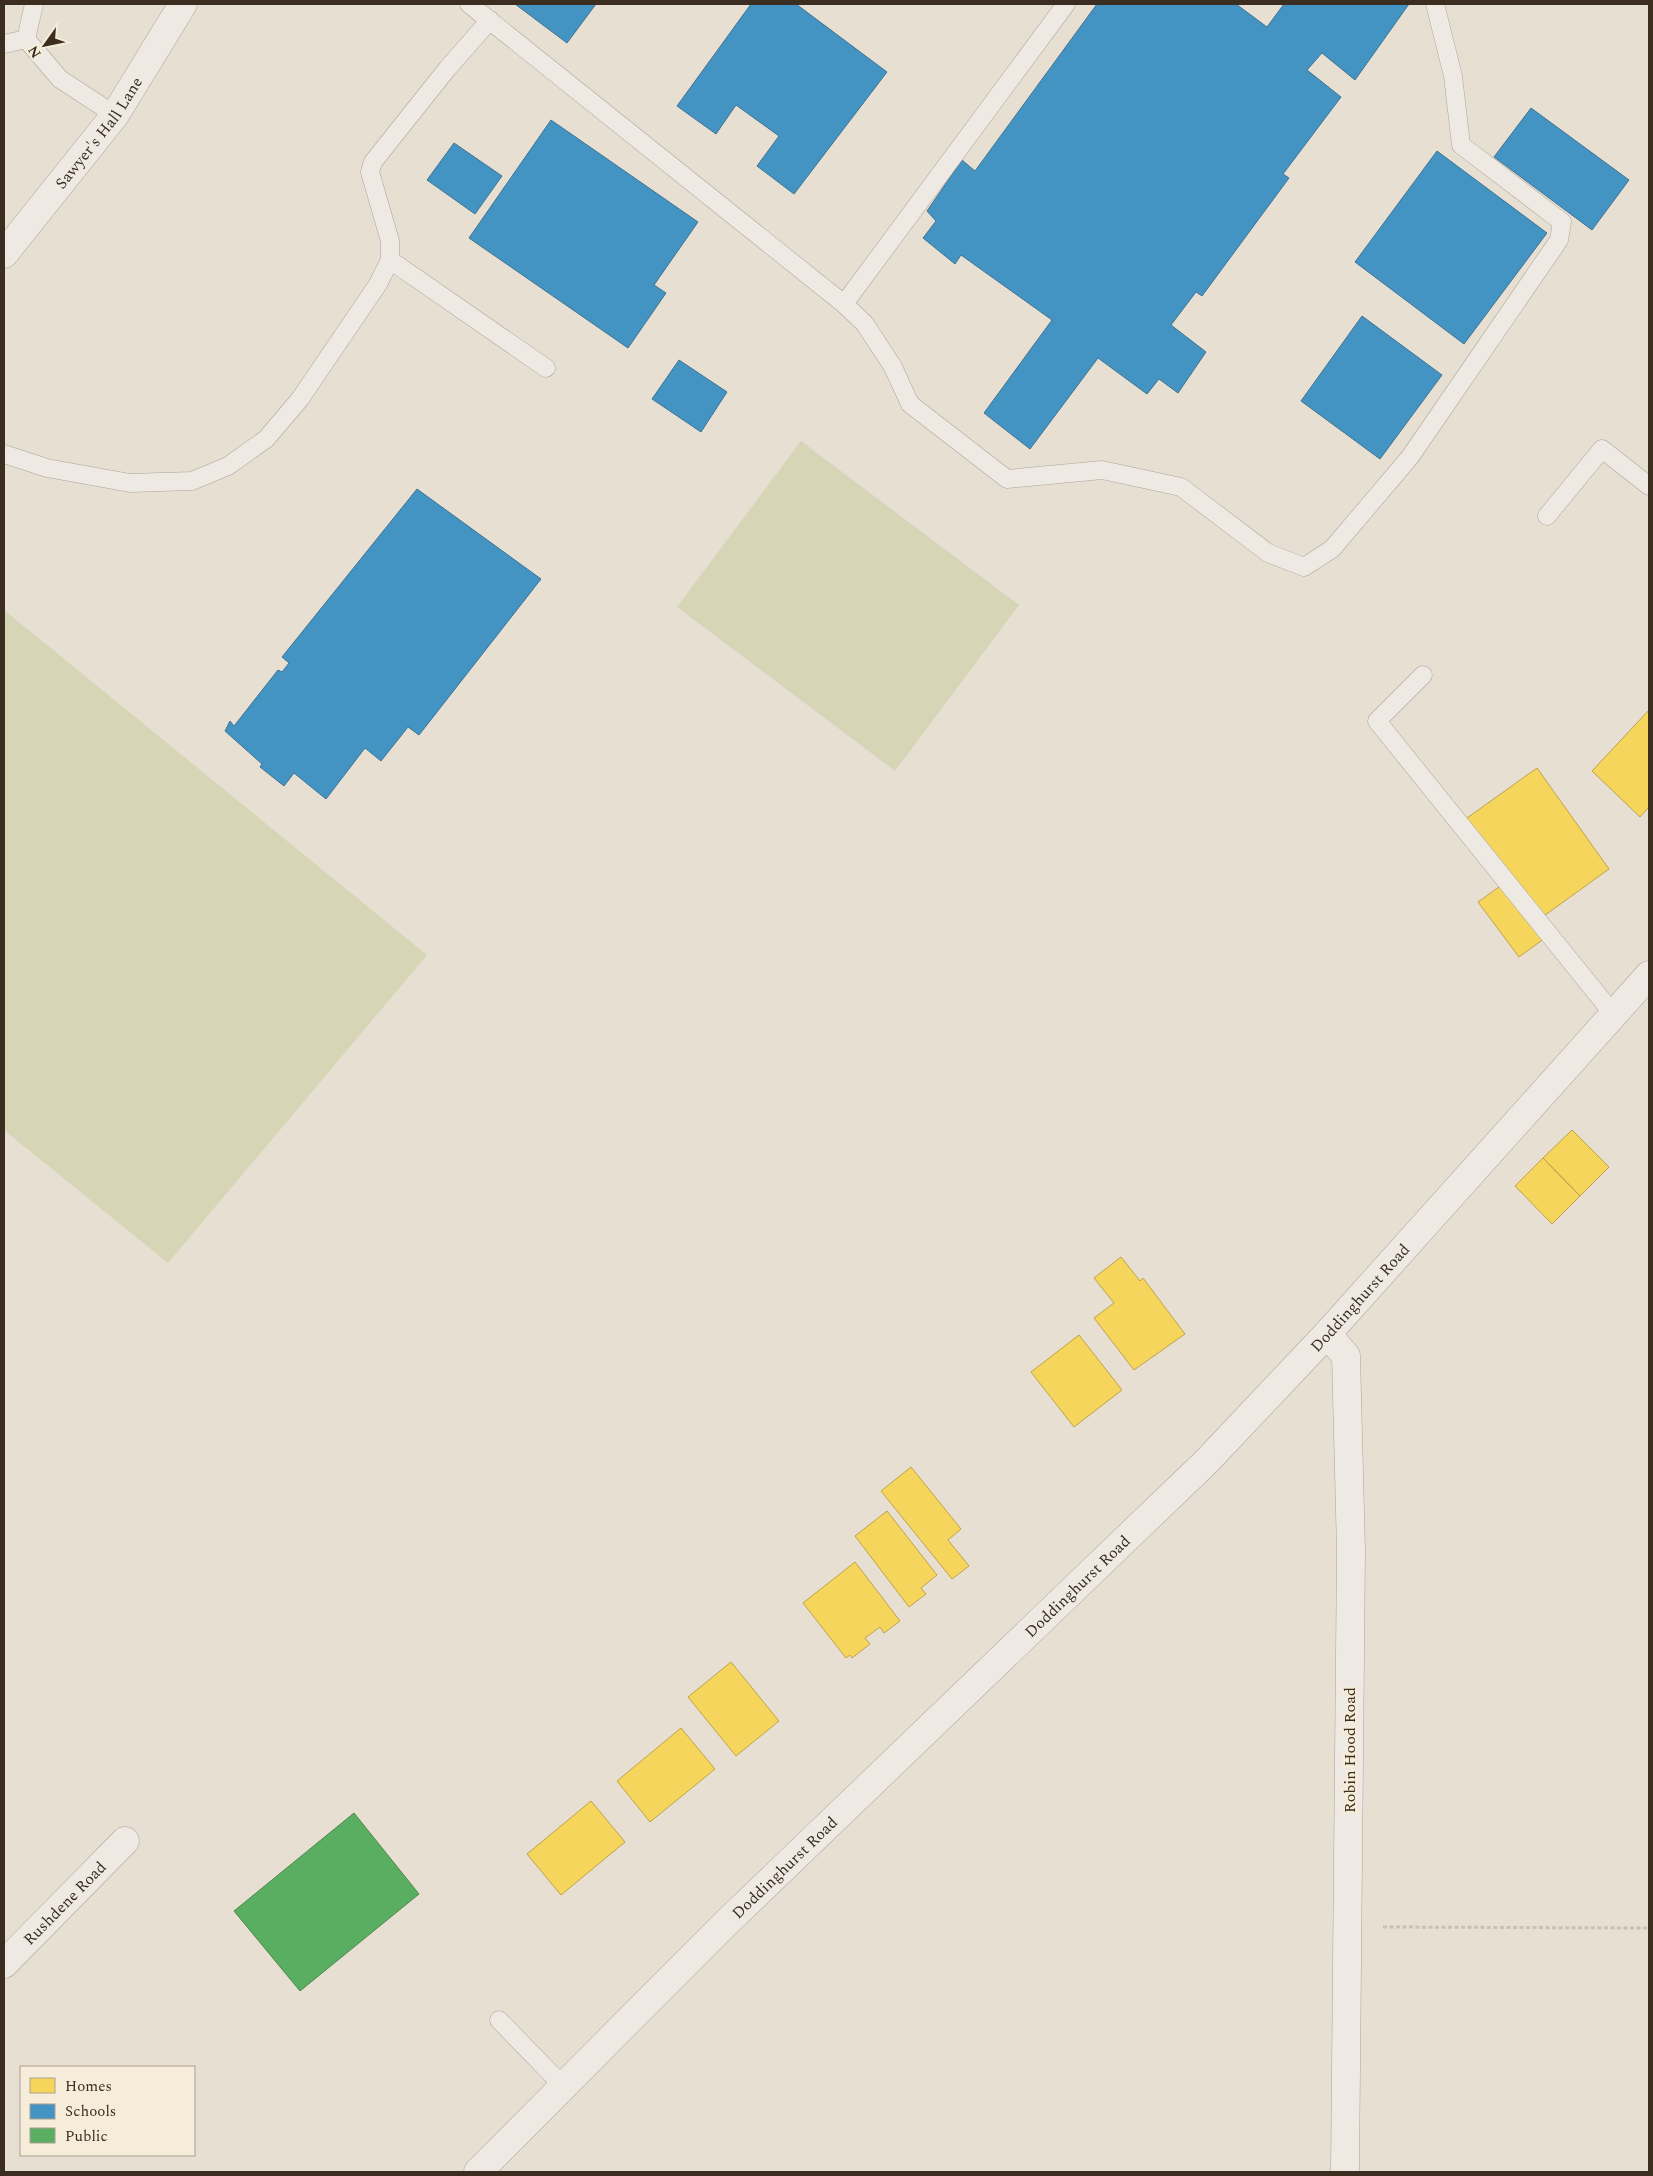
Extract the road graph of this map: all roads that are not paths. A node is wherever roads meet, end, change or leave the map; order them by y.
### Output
1 (34, 4) edge
2 (183, 4) edge
3 (469, 4) edge
4 (1066, 4) edge
5 (1435, 4) edge
6 (490, 20) junction
7 (26, 39) junction
8 (4, 44) edge
9 (115, 115) junction
10 (4, 254) edge
11 (390, 260) junction
12 (844, 304) junction
13 (546, 368) dead end
14 (4, 454) edge
15 (1649, 486) edge
16 (1547, 516) dead end
17 (1423, 675) dead end
18 (1649, 975) edge
19 (1614, 1015) junction
20 (1327, 1334) junction
21 (125, 1841) dead end
22 (4, 1964) edge
23 (498, 2020) dead end
24 (564, 2087) junction
25 (478, 2172) edge
26 (1345, 2172) edge

1 - 7 lane
2 - 9 street, Sawyer's Hall Lane
3 - 6 lane
4 - 12 lane
5 - 12 lane
6 - 11 lane
6 - 12 lane
7 - 8 lane
7 - 9 lane
9 - 10 street, Sawyer's Hall Lane
11 - 13 lane
11 - 14 lane
15 - 16 lane
17 - 19 lane
18 - 19 street, Doddinghurst Road
19 - 20 street, Doddinghurst Road
20 - 24 street, Doddinghurst Road
20 - 26 street, Robin Hood Road
21 - 22 street, Rushdene Road
23 - 24 lane
24 - 25 street, Doddinghurst Road

